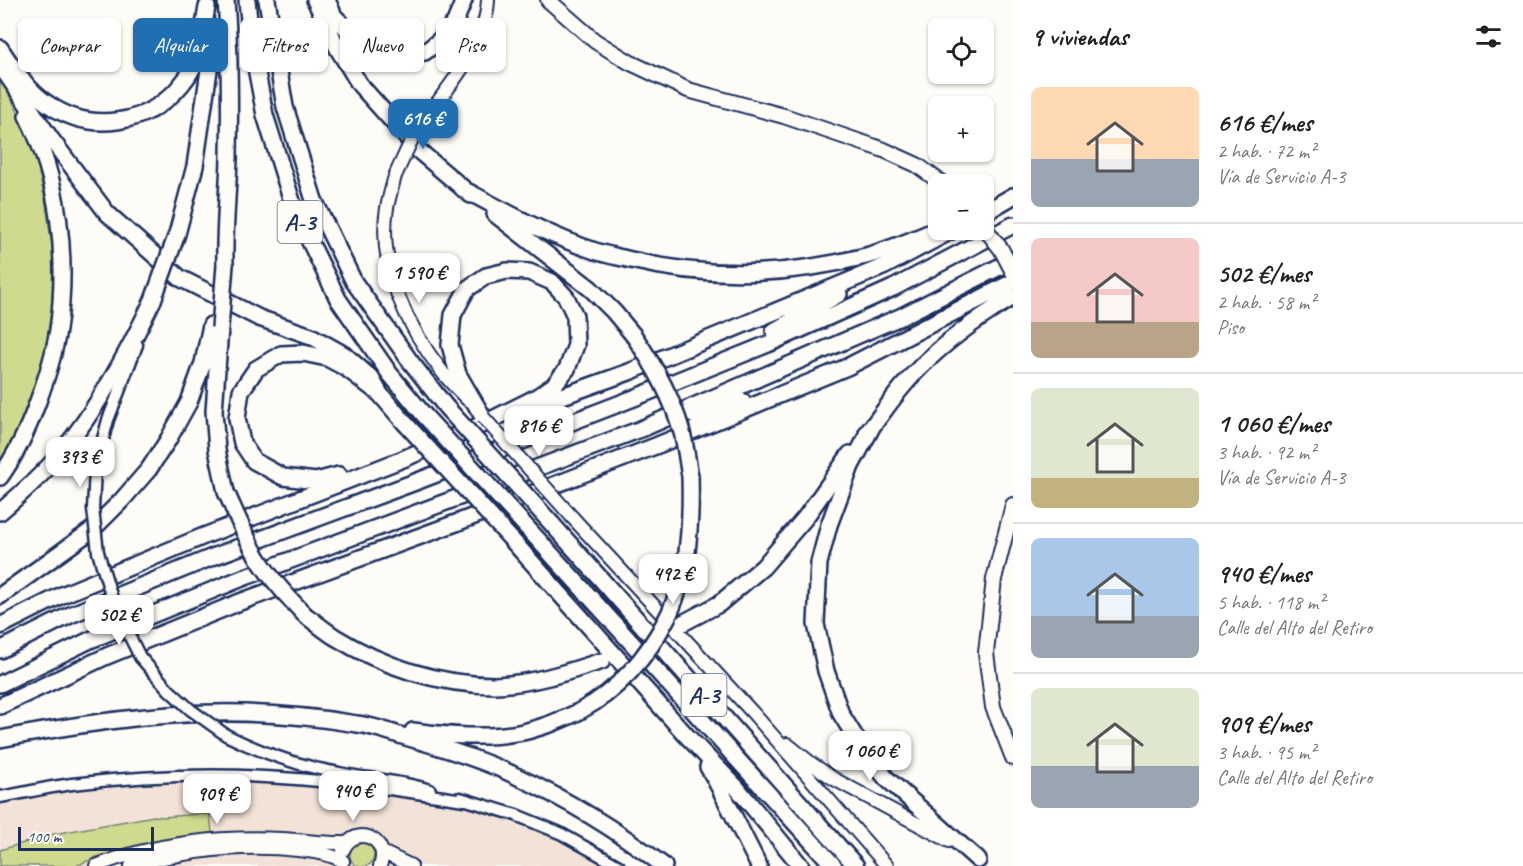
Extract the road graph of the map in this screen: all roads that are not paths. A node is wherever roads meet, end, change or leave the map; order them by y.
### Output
1 (226, 0) edge
2 (247, 0) edge
3 (267, 0) edge
4 (315, 0) edge
5 (327, 0) edge
6 (464, 0) edge
7 (488, 0) edge
8 (548, 0) edge
9 (207, 4) edge
10 (0, 48) edge
11 (1, 67) edge
12 (929, 174) edge
13 (463, 189) junction
14 (1013, 196) edge
15 (994, 207) edge
16 (1013, 225) edge
17 (928, 233) edge
18 (934, 240) edge
19 (994, 240) edge
20 (1013, 260) edge
21 (885, 266) junction
22 (1013, 272) edge
23 (1013, 282) edge
24 (1013, 297) edge
25 (153, 300) junction
26 (215, 327) junction
27 (847, 367) junction
28 (380, 394) junction
29 (634, 398) junction
30 (482, 421) junction
31 (872, 427) junction
32 (641, 429) junction
33 (403, 459) junction
34 (0, 477) edge
35 (1013, 506) edge
36 (0, 512) edge
37 (0, 596) edge
38 (681, 624) dead end
39 (0, 626) edge
40 (0, 650) edge
41 (602, 661) dead end
42 (0, 684) edge
43 (0, 706) edge
44 (753, 713) junction
45 (359, 724) junction
46 (686, 735) junction
47 (0, 739) edge
48 (1013, 758) edge
49 (0, 797) edge
50 (464, 800) junction
51 (346, 843) junction
52 (382, 852) junction
53 (982, 863) edge
54 (344, 864) edge
55 (96, 866) edge
56 (131, 866) edge
57 (380, 866) edge
58 (411, 866) edge
59 (619, 866) edge
60 (664, 866) edge
61 (759, 866) edge
62 (801, 866) edge
63 (834, 866) edge
64 (856, 866) edge
65 (887, 866) edge

1 - 26 highway
2 - 63 highway, A-3, bridge
3 - 64 highway, A-3, bridge
4 - 13 highway
5 - 6 highway
7 - 30 main road, bridge
8 - 12 main road
9 - 10 highway
9 - 25 highway, bridge
11 - 28 highway
11 - 34 highway
13 - 17 highway
13 - 45 highway, bridge
14 - 15 highway
16 - 29 highway
18 - 21 highway
19 - 22 main road, bridge
20 - 32 highway
21 - 29 highway
21 - 30 highway
23 - 27 highway
24 - 31 highway
25 - 36 highway
25 - 50 street, bridge
26 - 37 highway
26 - 41 highway, bridge
27 - 32 highway
27 - 43 highway
28 - 33 highway
28 - 46 highway, bridge
29 - 40 highway
30 - 30 highway
30 - 33 highway
30 - 44 main road, bridge
31 - 38 highway
31 - 53 highway
32 - 42 highway
33 - 39 highway
35 - 48 main road
44 - 53 main road
44 - 65 main road
45 - 47 highway
45 - 60 highway
46 - 61 highway
46 - 62 highway
49 - 50 street
50 - 59 street
51 - 52 main road
51 - 54 main road
51 - 55 main road
52 - 57 main road
52 - 58 main road
54 - 56 main road

